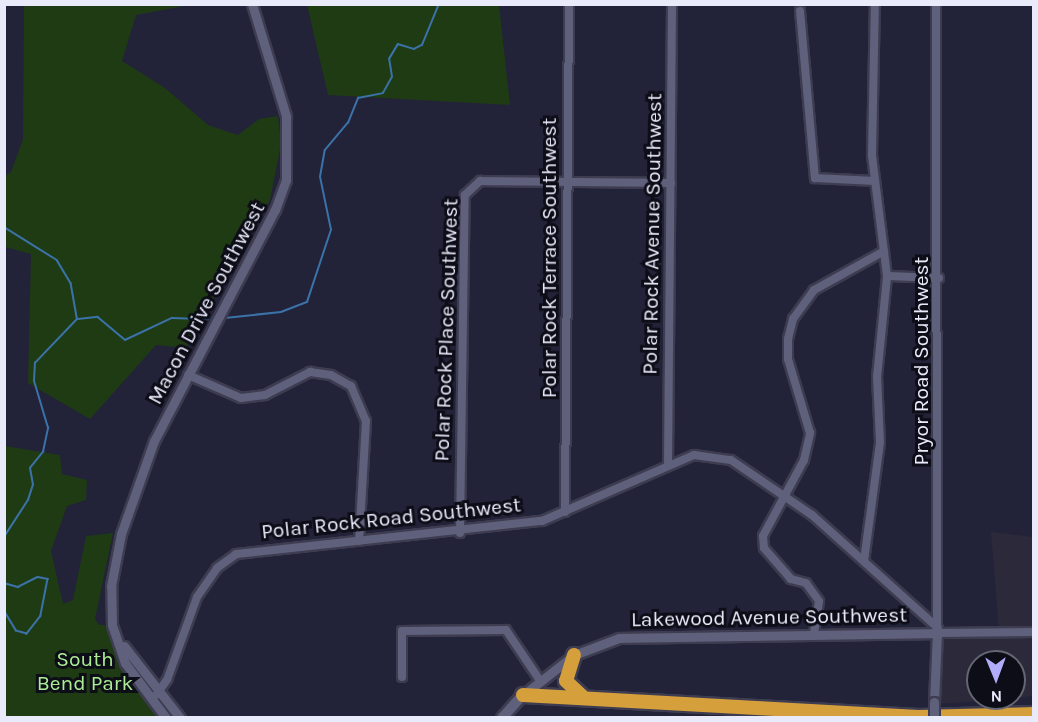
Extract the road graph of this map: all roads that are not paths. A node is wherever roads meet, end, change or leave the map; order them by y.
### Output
1 (252, 4) edge
2 (569, 4) edge
3 (672, 4) edge
4 (874, 4) edge
5 (936, 4) edge
6 (800, 11) dead end
7 (875, 181) junction
8 (567, 182) junction
9 (670, 183) junction
10 (884, 251) junction
11 (887, 276) junction
12 (939, 278) junction
13 (188, 375) junction
14 (668, 464) junction
15 (782, 494) junction
16 (565, 512) junction
17 (460, 533) junction
18 (359, 541) junction
19 (864, 561) junction
20 (112, 615) junction
21 (937, 630) junction
22 (1034, 632) edge
23 (814, 633) junction
24 (574, 655) junction
25 (402, 677) dead end
26 (538, 679) junction
27 (158, 693) junction
28 (523, 695) junction
29 (582, 696) junction
30 (151, 700) junction
31 (1034, 714) edge
32 (166, 717) edge
33 (180, 717) edge
34 (502, 717) edge
35 (918, 717) edge
36 (934, 717) edge

1 - 13 street, Macon Drive Southwest
2 - 8 street, Polar Rock Terrace Southwest
3 - 9 street, Polar Rock Avenue Southwest
4 - 7 street
5 - 12 street, Pryor Road Southwest
6 - 7 street
7 - 10 street
8 - 9 street, Polar Rock Place Southwest
8 - 16 street, Polar Rock Terrace Southwest
8 - 17 street, Polar Rock Place Southwest
9 - 14 street, Polar Rock Avenue Southwest
10 - 11 street
10 - 15 street
11 - 12 street
11 - 19 street
12 - 21 street, Pryor Road Southwest
13 - 18 street
13 - 20 street, Macon Drive Southwest
14 - 15 street, Polar Rock Road Southwest
14 - 16 street, Polar Rock Road Southwest
15 - 19 street, Polar Rock Road Southwest
15 - 23 street
16 - 17 street, Polar Rock Road Southwest
17 - 18 street, Polar Rock Road Southwest
18 - 27 street, Polar Rock Road Southwest
19 - 21 street, Polar Rock Road Southwest
20 - 27 street, Macon Drive Southwest
20 - 30 street, Macon Drive Southwest
21 - 22 street, Lakewood Avenue Southwest
21 - 23 street, Lakewood Avenue Southwest
21 - 36 street, Pryor Road Southwest, bridge
23 - 24 street, Lakewood Avenue Southwest
24 - 26 street, Lakewood Avenue Southwest
24 - 29 highway
25 - 26 street
26 - 28 street, Lakewood Avenue Southwest
27 - 30 street, Polar Rock Road Southwest
27 - 33 street, Macon Drive Southwest
28 - 29 highway
28 - 34 main road
29 - 35 highway
30 - 32 street, Macon Drive Southwest
31 - 35 highway

